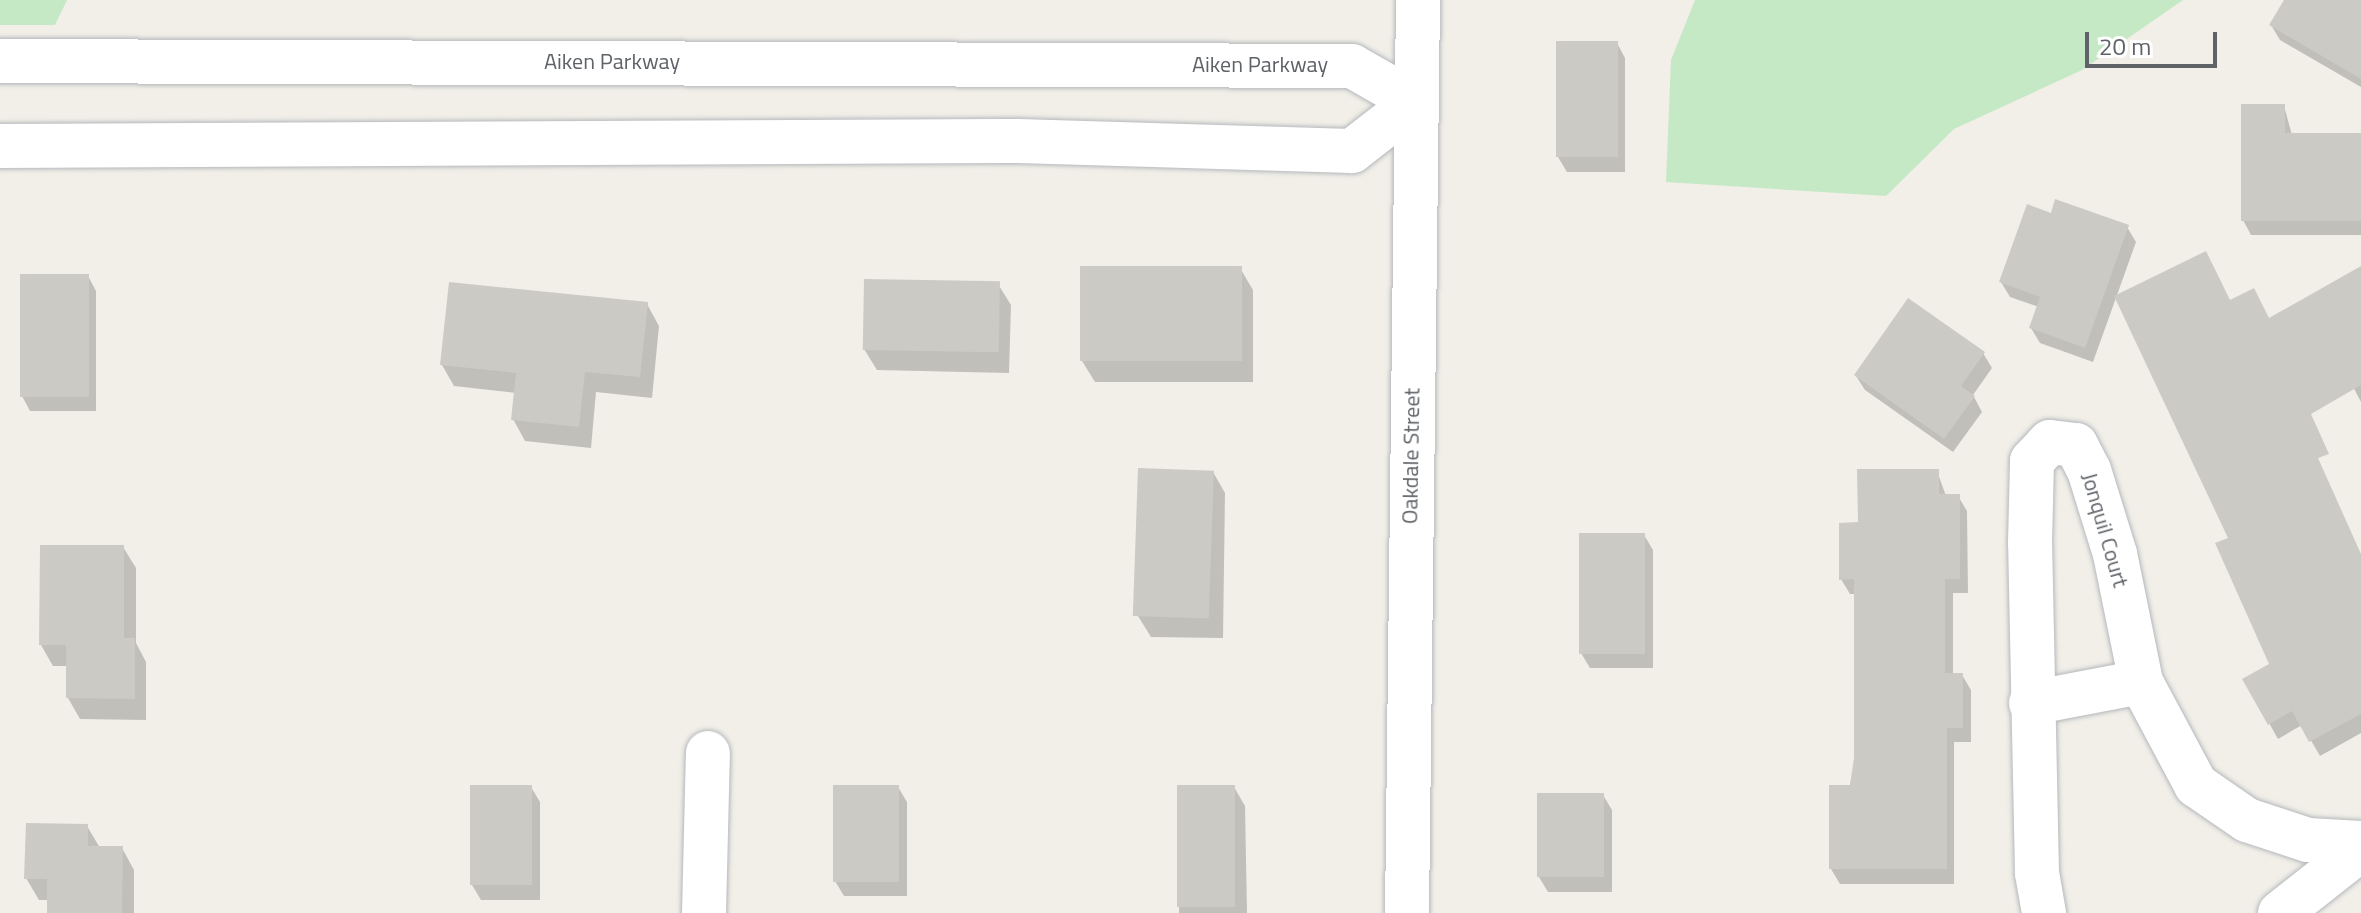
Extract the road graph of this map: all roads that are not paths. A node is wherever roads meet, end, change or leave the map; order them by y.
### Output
1 (1418, 0) edge
2 (0, 61) edge
3 (1415, 102) junction
4 (0, 146) edge
5 (2141, 682) junction
6 (2031, 703) junction
7 (708, 753) dead end
8 (2361, 843) edge
9 (2361, 849) edge
10 (704, 913) edge
11 (1407, 913) edge
12 (2044, 913) edge
13 (2280, 913) edge

1 - 3 street, Oakdale Street
2 - 3 street, Aiken Parkway
3 - 4 street
3 - 11 street, Oakdale Street
5 - 6 street
5 - 6 street, Jonquil Court
5 - 8 street, Jonquil Court
6 - 12 street, Jonquil Court
7 - 10 street
9 - 13 street

